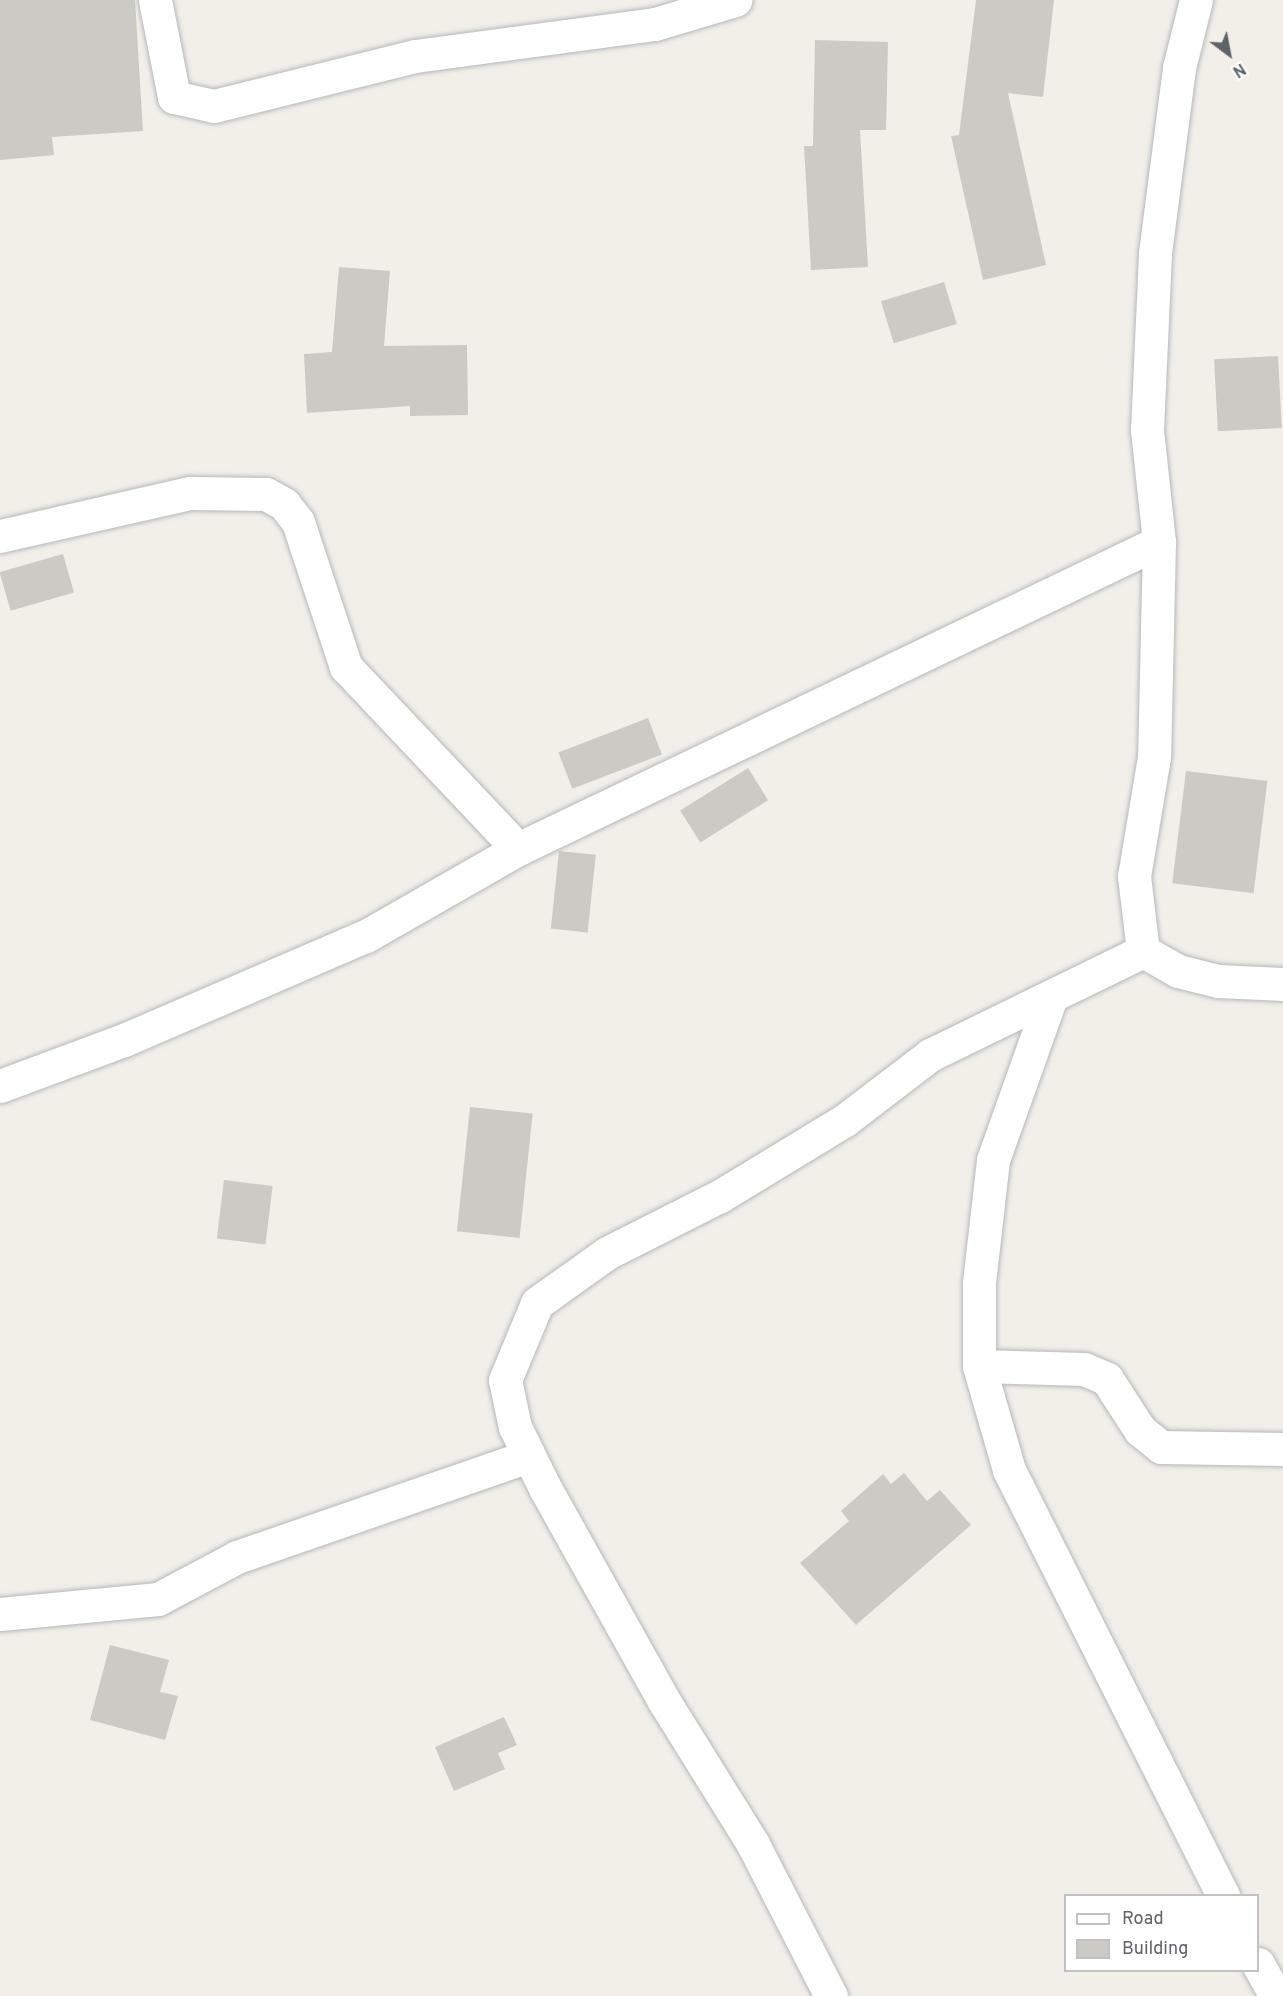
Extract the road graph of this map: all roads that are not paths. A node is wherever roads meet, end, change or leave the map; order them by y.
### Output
1 (155, 0) edge
2 (735, 0) edge
3 (1196, 0) edge
4 (0, 536) edge
5 (1160, 542) junction
6 (519, 849) junction
7 (1143, 951) junction
8 (1283, 984) edge
9 (1051, 997) junction
10 (0, 1086) edge
11 (979, 1366) junction
12 (1283, 1449) edge
13 (529, 1456) junction
14 (0, 1614) edge
15 (1222, 1894) edge
16 (1259, 1967) edge
17 (831, 1996) edge
18 (1276, 1996) edge

1 - 2 street
3 - 5 street
4 - 6 street
5 - 6 street
5 - 7 street
6 - 10 street
7 - 8 street
7 - 9 street
9 - 11 street
9 - 13 street
11 - 12 street
11 - 15 street
13 - 14 street
13 - 17 street
16 - 18 street

